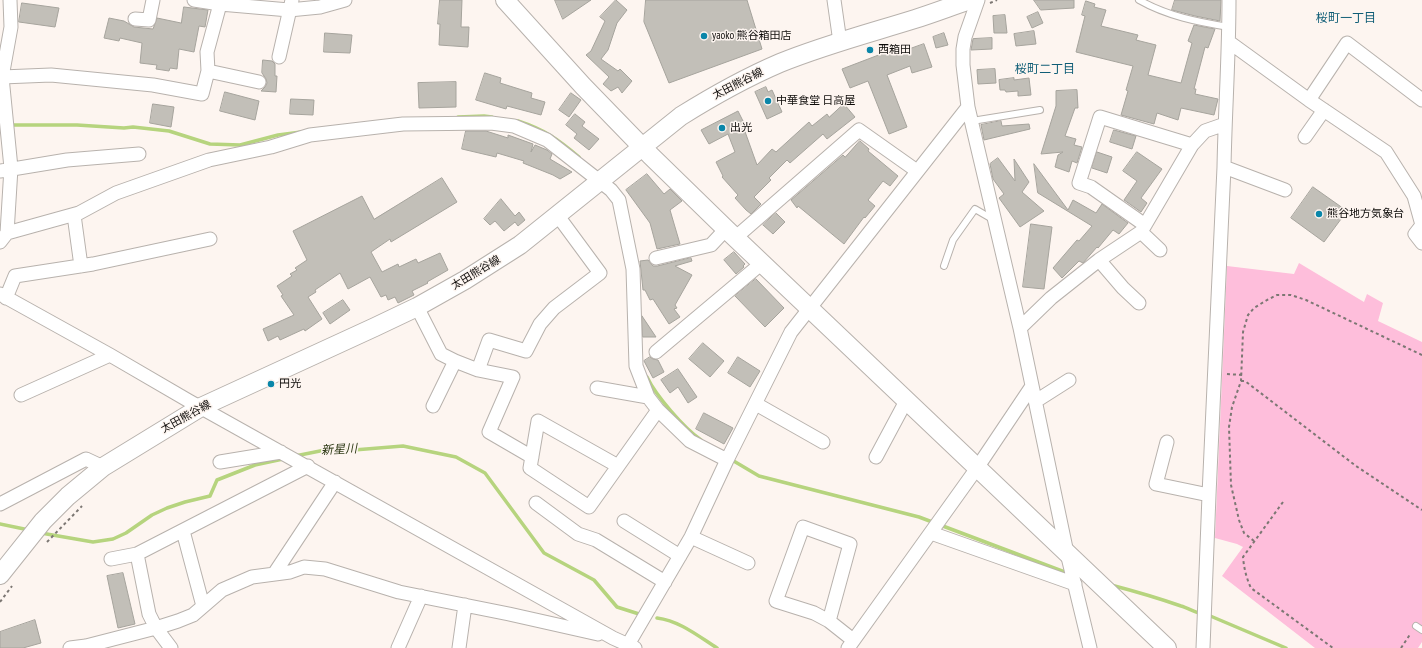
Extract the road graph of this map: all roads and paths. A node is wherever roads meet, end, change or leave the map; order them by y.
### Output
1 (10, 0) edge
2 (153, 0) edge
3 (194, 0) edge
4 (345, 0) edge
5 (505, 0) edge
6 (834, 0) edge
7 (997, 0) edge
8 (1139, 0) edge
9 (1228, 1) edge
10 (974, 3) edge
11 (220, 4) junction
12 (291, 5) edge
13 (135, 18) dead end
14 (1229, 27) junction
15 (840, 42) junction
16 (1229, 42) junction
17 (279, 57) dead end
18 (208, 71) junction
19 (2, 77) junction
20 (259, 82) dead end
21 (1309, 100) junction
22 (1422, 100) edge
23 (968, 107) junction
24 (1040, 110) dead end
25 (1324, 110) junction
26 (972, 121) junction
27 (1225, 124) junction
28 (1305, 138) dead end
29 (1192, 145) junction
30 (642, 147) junction
31 (139, 154) dead end
32 (1224, 167) junction
33 (5, 169) edge
34 (917, 171) junction
35 (604, 178) junction
36 (1285, 190) dead end
37 (74, 215) junction
38 (558, 216) junction
39 (995, 221) junction
40 (1422, 225) edge
41 (1143, 228) junction
42 (730, 234) junction
43 (4, 238) edge
44 (210, 239) dead end
45 (1422, 244) edge
46 (1160, 250) dead end
47 (656, 258) dead end
48 (1098, 260) junction
49 (762, 263) junction
50 (81, 266) junction
51 (944, 266) dead end
52 (3, 296) edge
53 (1139, 303) dead end
54 (417, 307) junction
55 (809, 308) junction
56 (1020, 328) junction
57 (656, 352) dead end
58 (110, 355) junction
59 (1422, 355) edge
60 (455, 361) junction
61 (478, 370) junction
62 (1069, 380) dead end
63 (1241, 381) junction
64 (1032, 386) junction
65 (597, 388) dead end
66 (21, 395) dead end
67 (648, 397) junction
68 (906, 401) junction
69 (1036, 401) junction
70 (756, 404) junction
71 (433, 406) dead end
72 (201, 407) junction
73 (658, 410) junction
74 (822, 442) dead end
75 (1167, 442) dead end
76 (282, 452) junction
77 (532, 457) junction
78 (876, 457) dead end
79 (727, 460) junction
80 (220, 462) dead end
81 (304, 464) junction
82 (618, 466) junction
83 (102, 467) junction
84 (978, 468) junction
85 (335, 482) junction
86 (1209, 495) junction
87 (1282, 502) dead end
88 (85, 503) dead end
89 (536, 503) dead end
90 (0, 504) edge
91 (1422, 510) edge
92 (624, 521) dead end
93 (183, 531) junction
94 (931, 532) junction
95 (691, 537) junction
96 (1254, 541) junction
97 (46, 543) dead end
98 (137, 554) junction
99 (680, 556) junction
100 (111, 559) dead end
101 (1069, 559) junction
102 (748, 563) dead end
103 (274, 574) junction
104 (0, 575) edge
105 (665, 582) junction
106 (1075, 584) junction
107 (421, 596) junction
108 (465, 605) junction
109 (203, 606) junction
110 (829, 621) junction
111 (1416, 626) dead end
112 (156, 628) junction
113 (1422, 630) edge
114 (613, 638) junction
115 (851, 644) edge
116 (630, 647) edge
117 (70, 648) edge
118 (171, 648) edge
119 (398, 648) edge
120 (459, 648) edge
121 (1090, 648) edge
122 (1167, 648) edge
123 (1203, 648) edge
124 (1333, 648) edge

1 - 19 street
2 - 13 street
3 - 11 street
4 - 12 street
5 - 30 main road
6 - 15 street
7 - 10 path
8 - 14 lane
9 - 14 street
10 - 15 main road, 太田熊谷線
10 - 23 street
11 - 12 street
11 - 18 street
12 - 17 street
14 - 16 street
15 - 30 main road, 太田熊谷線
16 - 21 street
16 - 27 street
18 - 19 street
18 - 20 street
19 - 33 street
21 - 22 street
21 - 25 street
23 - 26 street
23 - 34 street
24 - 26 lane
25 - 28 street
25 - 40 street
26 - 39 street
27 - 29 street
27 - 32 street
29 - 41 street
29 - 41 street
30 - 35 main road, 太田熊谷線
30 - 42 main road
31 - 33 street
32 - 36 street
32 - 86 street
33 - 43 street
34 - 42 street
34 - 55 street
35 - 37 street
35 - 38 main road, 太田熊谷線
35 - 67 street
37 - 43 street
37 - 50 street
38 - 54 main road, 太田熊谷線
38 - 61 street
39 - 51 lane
39 - 56 street
40 - 45 street
41 - 46 street
41 - 48 street
42 - 47 street
42 - 49 main road
44 - 50 street
48 - 53 street
48 - 56 street
49 - 55 main road
49 - 57 street
50 - 52 street
52 - 58 street
54 - 60 street
54 - 72 main road, 太田熊谷線
55 - 68 main road
55 - 70 street
56 - 64 street
58 - 66 street
58 - 72 street
59 - 63 path
60 - 61 street
60 - 71 street
61 - 77 street
62 - 69 street
63 - 91 path
63 - 96 path
64 - 69 street
64 - 84 street
65 - 67 street
67 - 73 street
68 - 78 street
68 - 84 main road
69 - 101 street
70 - 74 street
70 - 79 street
72 - 76 street
72 - 83 main road, 太田熊谷線
73 - 79 street
73 - 82 street
75 - 86 street
76 - 80 street
76 - 81 street
77 - 82 street
77 - 82 street
79 - 95 street
81 - 85 street
81 - 93 street
83 - 90 street
83 - 104 main road, 太田熊谷線
84 - 94 street
84 - 101 main road
85 - 103 street
85 - 114 street
86 - 123 street
87 - 96 path
88 - 97 path
89 - 105 street
92 - 99 street
93 - 98 street
93 - 109 street
94 - 106 street
94 - 115 street
95 - 99 street
95 - 102 street
96 - 124 path
98 - 100 street
98 - 112 street
99 - 105 street
101 - 106 street
101 - 122 main road
103 - 107 street
103 - 109 street
105 - 116 street
106 - 121 street
107 - 108 street
107 - 119 street
108 - 114 street
108 - 120 street
109 - 112 street
110 - 110 street
110 - 115 street
111 - 113 lane
112 - 117 street
112 - 118 street
114 - 116 street

